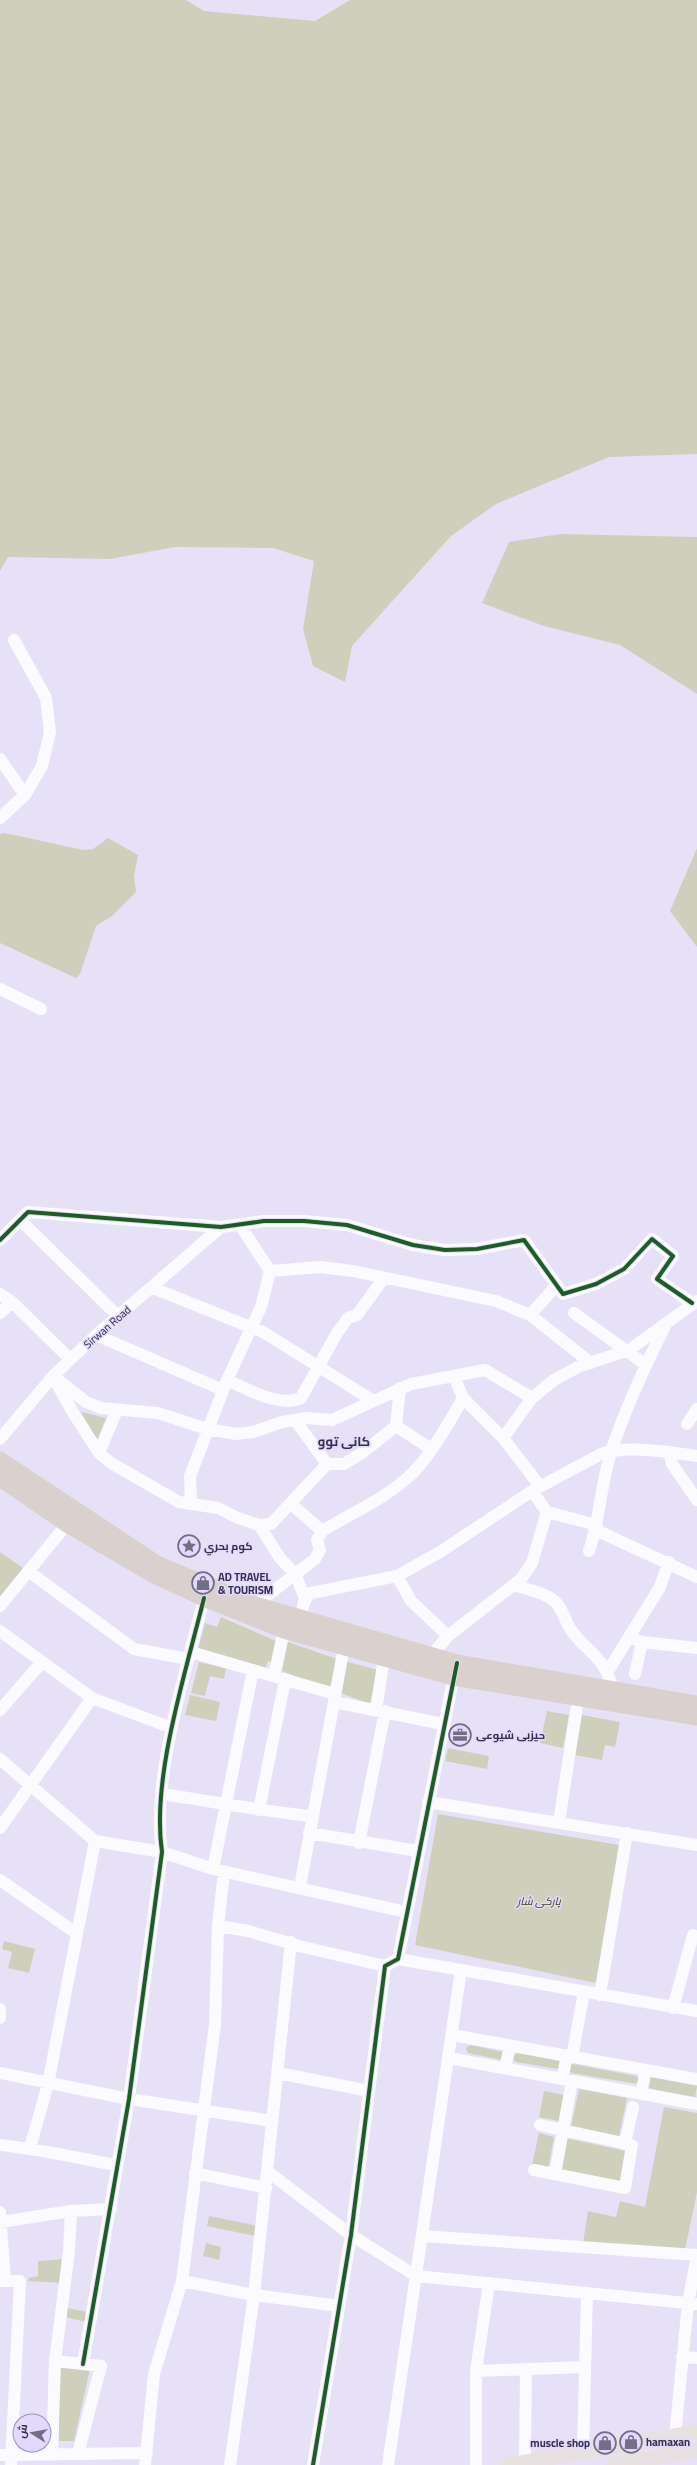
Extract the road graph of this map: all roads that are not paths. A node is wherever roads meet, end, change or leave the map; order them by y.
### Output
1 (14, 640) dead end
2 (0, 760) edge
3 (25, 795) junction
4 (0, 818) edge
5 (0, 989) edge
6 (41, 1009) dead end
7 (20, 1220) junction
8 (240, 1224) junction
9 (221, 1227) junction
10 (0, 1240) edge
11 (270, 1271) junction
12 (384, 1278) junction
13 (555, 1286) junction
14 (153, 1288) junction
15 (0, 1294) edge
16 (12, 1302) junction
17 (695, 1302) edge
18 (0, 1313) edge
19 (574, 1313) dead end
20 (530, 1315) junction
21 (118, 1316) junction
22 (666, 1323) junction
23 (250, 1328) junction
24 (96, 1335) junction
25 (629, 1350) junction
26 (70, 1359) junction
27 (591, 1363) junction
28 (646, 1365) junction
29 (319, 1366) junction
30 (53, 1376) junction
31 (454, 1376) junction
32 (225, 1385) junction
33 (400, 1388) junction
34 (463, 1398) junction
35 (532, 1398) junction
36 (372, 1400) junction
37 (697, 1409) edge
38 (117, 1410) junction
39 (295, 1420) junction
40 (687, 1424) dead end
41 (396, 1426) junction
42 (207, 1429) junction
43 (1, 1437) edge
44 (504, 1438) junction
45 (431, 1449) junction
46 (611, 1450) junction
47 (668, 1452) junction
48 (99, 1453) junction
49 (697, 1456) edge
50 (0, 1460) edge
51 (327, 1464) junction
52 (0, 1478) edge
53 (536, 1488) junction
54 (696, 1497) edge
55 (191, 1503) junction
56 (291, 1504) junction
57 (547, 1512) junction
58 (67, 1524) junction
59 (259, 1525) junction
60 (596, 1528) junction
61 (322, 1531) junction
62 (589, 1551) dead end
63 (669, 1562) junction
64 (28, 1571) junction
65 (295, 1574) junction
66 (398, 1576) junction
67 (697, 1577) edge
68 (514, 1585) junction
69 (204, 1598) junction
70 (305, 1598) junction
71 (255, 1605) junction
72 (0, 1606) edge
73 (302, 1620) junction
74 (284, 1630) junction
75 (0, 1631) edge
76 (448, 1636) junction
77 (629, 1637) junction
78 (642, 1642) junction
79 (344, 1647) junction
80 (697, 1648) edge
81 (190, 1656) junction
82 (431, 1656) junction
83 (384, 1658) junction
84 (42, 1662) junction
85 (254, 1670) junction
86 (455, 1670) junction
87 (608, 1671) junction
88 (635, 1674) dead end
89 (280, 1678) junction
90 (613, 1690) junction
91 (92, 1698) junction
92 (334, 1698) junction
93 (578, 1699) junction
94 (697, 1704) edge
95 (0, 1710) edge
96 (380, 1711) junction
97 (697, 1717) edge
98 (443, 1724) junction
99 (172, 1728) junction
100 (0, 1759) edge
101 (31, 1786) junction
102 (160, 1794) junction
103 (226, 1802) junction
104 (428, 1802) junction
105 (259, 1810) junction
106 (312, 1816) junction
107 (559, 1822) junction
108 (0, 1828) edge
109 (309, 1833) junction
110 (626, 1833) junction
111 (95, 1841) junction
112 (359, 1843) junction
113 (697, 1844) edge
114 (418, 1851) junction
115 (162, 1852) junction
116 (218, 1871) junction
117 (0, 1880) edge
118 (300, 1887) junction
119 (406, 1912) junction
120 (218, 1926) junction
121 (76, 1933) junction
122 (693, 1935) dead end
123 (292, 1942) junction
124 (398, 1959) junction
125 (385, 1966) junction
126 (461, 1970) junction
127 (584, 1992) junction
128 (600, 1995) junction
129 (673, 2008) junction
130 (0, 2009) edge
131 (697, 2012) edge
132 (0, 2018) edge
133 (452, 2035) junction
134 (510, 2046) junction
135 (570, 2056) junction
136 (449, 2058) junction
137 (505, 2068) junction
138 (646, 2070) junction
139 (278, 2073) junction
140 (0, 2074) edge
141 (697, 2079) edge
142 (567, 2080) junction
143 (48, 2084) junction
144 (369, 2091) junction
145 (641, 2094) junction
146 (129, 2099) junction
147 (697, 2104) edge
148 (633, 2107) dead end
149 (202, 2110) junction
150 (272, 2121) junction
151 (540, 2125) dead end
152 (563, 2130) junction
153 (625, 2144) junction
154 (0, 2145) edge
155 (30, 2148) junction
156 (116, 2164) junction
157 (534, 2170) dead end
158 (268, 2171) junction
159 (195, 2173) junction
160 (554, 2174) junction
161 (266, 2188) junction
162 (111, 2209) junction
163 (72, 2212) junction
164 (0, 2217) edge
165 (351, 2235) junction
166 (422, 2236) junction
167 (697, 2256) edge
168 (416, 2276) junction
169 (3, 2281) edge
170 (182, 2281) junction
171 (489, 2283) junction
172 (587, 2293) junction
173 (254, 2295) junction
174 (693, 2304) edge
175 (339, 2306) junction
176 (682, 2357) junction
177 (697, 2358) edge
178 (55, 2361) junction
179 (83, 2364) junction
180 (585, 2367) junction
181 (526, 2369) junction
182 (476, 2371) junction
183 (697, 2432) edge
184 (675, 2436) junction
185 (697, 2450) edge
186 (583, 2452) junction
187 (78, 2454) junction
188 (8, 2458) edge
189 (57, 2458) edge
190 (104, 2459) edge
191 (146, 2459) edge
192 (672, 2460) edge
193 (525, 2462) junction
194 (230, 2465) edge
195 (313, 2465) edge
196 (388, 2465) edge
197 (476, 2465) edge
198 (508, 2465) edge
199 (613, 2465) edge

1 - 3 street
2 - 3 street
3 - 4 street
5 - 6 street
7 - 9 street
7 - 10 street
7 - 21 street
8 - 9 street
8 - 11 street
8 - 13 street
9 - 14 street, Sirwan Road
11 - 12 street
11 - 23 street
12 - 20 street
12 - 29 street
13 - 17 street
13 - 20 street
14 - 21 street, Sirwan Road
14 - 23 street
15 - 16 street
16 - 18 street
16 - 26 street
17 - 22 street
19 - 25 street
20 - 27 street
21 - 24 street, Sirwan Road
22 - 25 street
22 - 28 street
23 - 29 street
23 - 32 street
24 - 26 street, Sirwan Road
24 - 32 street
25 - 27 street
25 - 28 street
26 - 30 street, Sirwan Road
27 - 35 street
28 - 46 street
29 - 32 street
29 - 36 street
30 - 38 street
30 - 43 street, Sirwan Road
30 - 48 street
31 - 33 street
31 - 34 street
31 - 35 street
32 - 42 street
33 - 36 street
33 - 41 street
34 - 44 street
34 - 45 street
35 - 44 street
36 - 39 street
37 - 40 street
38 - 42 street
38 - 48 street
39 - 42 street
39 - 51 street
41 - 45 street
41 - 51 street
42 - 55 street
44 - 53 street
45 - 61 street
46 - 47 street
46 - 53 street
46 - 60 street
47 - 49 street
47 - 54 street
48 - 55 street
50 - 71 highway
51 - 56 street
52 - 58 highway
53 - 57 street
53 - 66 street
55 - 59 street
56 - 59 street
56 - 61 street
57 - 60 street
57 - 68 street
58 - 64 street
58 - 69 highway
59 - 65 street
60 - 62 street
60 - 63 street
61 - 65 street
63 - 67 street
63 - 77 street
64 - 72 street
64 - 81 street
65 - 70 street
65 - 71 street
66 - 70 street
66 - 76 street
68 - 76 street
68 - 87 street
69 - 74 highway
69 - 81 street
70 - 73 street
71 - 73 highway
73 - 82 highway
74 - 79 highway
74 - 89 street
75 - 84 street
76 - 82 street
77 - 78 street
77 - 87 street
78 - 80 street
78 - 88 street
79 - 83 highway
79 - 92 street
81 - 85 street
81 - 99 street
82 - 86 highway
83 - 86 highway
83 - 96 street
84 - 91 street
84 - 95 street
85 - 89 street
85 - 103 street
86 - 90 highway
86 - 93 highway
86 - 98 street
87 - 90 street
89 - 92 street
89 - 105 street
90 - 94 highway
91 - 99 street
91 - 101 street
92 - 96 street
92 - 106 street
93 - 97 highway
93 - 107 street
96 - 98 street
96 - 112 street
98 - 104 street
99 - 102 street
100 - 101 street
101 - 108 street
101 - 111 street
102 - 103 street
102 - 115 street
103 - 105 street
103 - 116 street
104 - 107 street
104 - 114 street
105 - 106 street
106 - 109 street
107 - 110 street
109 - 112 street
109 - 118 street
110 - 113 street
110 - 128 street
111 - 115 street
111 - 121 street
112 - 114 street
114 - 119 street
115 - 116 street
115 - 146 street
116 - 118 street
116 - 120 street
117 - 121 street
118 - 119 street
119 - 124 street
120 - 123 street
120 - 149 street
121 - 143 street
122 - 129 street
123 - 125 street
123 - 139 street
124 - 125 street
124 - 126 street
125 - 144 street
126 - 127 street
126 - 133 street
127 - 128 street
127 - 135 street
128 - 129 street
129 - 131 street
130 - 132 street
133 - 134 street
133 - 136 street
134 - 135 street
134 - 137 street
135 - 138 street
135 - 142 street
136 - 137 street
136 - 166 street
137 - 142 street
138 - 141 street
138 - 145 street
139 - 144 street
139 - 150 street
140 - 143 street
142 - 145 street
142 - 152 street
143 - 146 street
143 - 155 street
144 - 165 street
145 - 147 street
146 - 149 street
146 - 156 street
148 - 153 street
149 - 150 street
149 - 159 street
150 - 158 street
151 - 152 street
152 - 153 street
152 - 160 street
153 - 160 street
154 - 155 street
155 - 156 street
156 - 162 street
157 - 160 street
158 - 161 street
158 - 165 street
159 - 161 street
159 - 170 street
161 - 173 street
162 - 163 street
162 - 179 street
163 - 164 street
163 - 178 street
164 - 169 street
165 - 168 street
165 - 175 street
166 - 167 street
166 - 168 street
167 - 174 street
168 - 171 street
168 - 196 street
169 - 188 street
170 - 173 street
170 - 191 street
171 - 172 street
171 - 182 street
172 - 174 street
172 - 180 street
173 - 175 street
173 - 194 street
174 - 176 street
175 - 195 street
176 - 177 street
176 - 184 street
178 - 179 street
178 - 189 street
179 - 187 street
180 - 181 street
180 - 186 street
181 - 182 street
181 - 193 street
182 - 197 street
183 - 184 main road
184 - 186 main road
185 - 192 main road
186 - 193 main road
187 - 189 street
187 - 190 street
188 - 189 street
190 - 191 street
192 - 199 main road
193 - 198 main road

